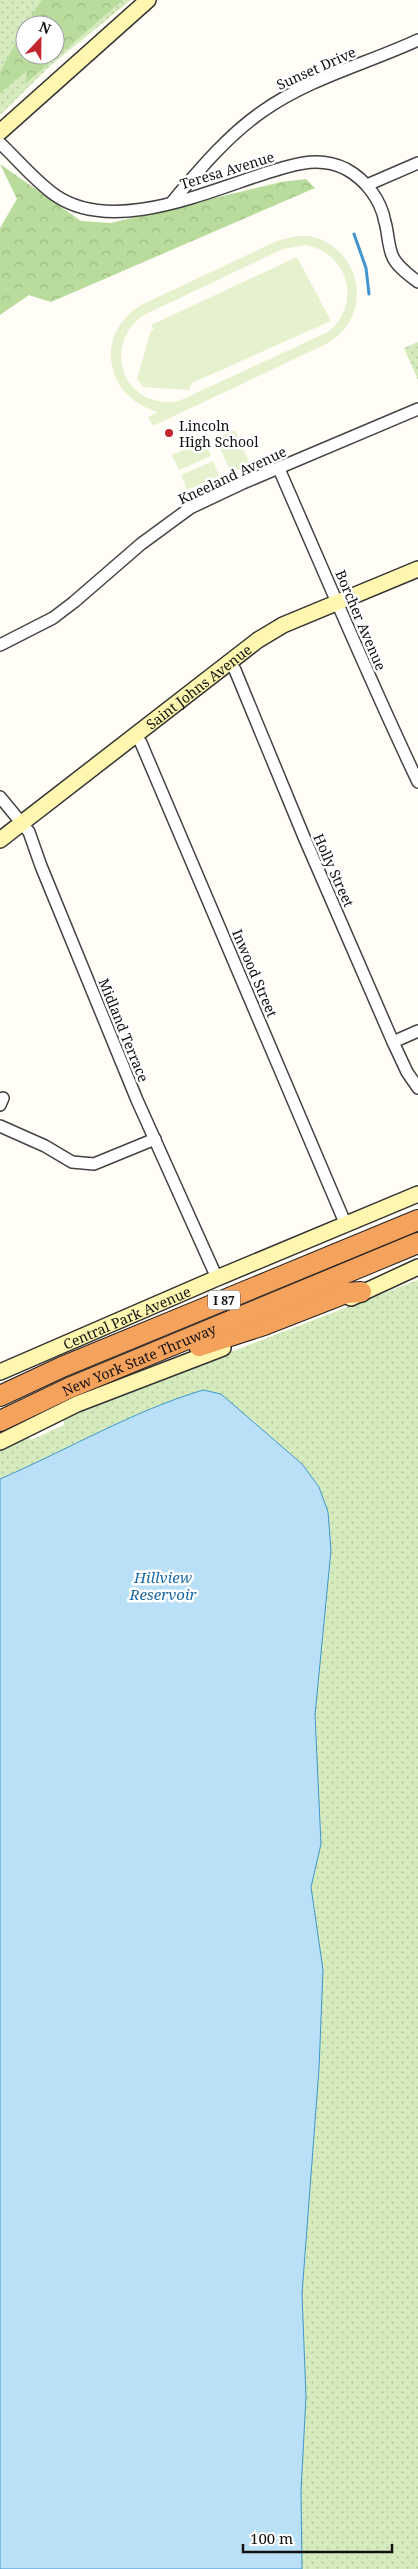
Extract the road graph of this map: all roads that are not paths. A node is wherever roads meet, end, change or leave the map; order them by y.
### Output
1 (148, 0) edge
2 (418, 40) edge
3 (0, 132) edge
4 (0, 143) edge
5 (418, 163) edge
6 (367, 185) junction
7 (172, 202) junction
8 (418, 282) edge
9 (418, 409) edge
10 (279, 469) junction
11 (418, 568) edge
12 (338, 603) junction
13 (0, 645) edge
14 (228, 662) junction
15 (135, 734) junction
16 (418, 782) edge
17 (0, 797) edge
18 (21, 823) junction
19 (0, 840) edge
20 (418, 1031) edge
21 (393, 1042) junction
22 (418, 1088) edge
23 (0, 1126) edge
24 (155, 1139) junction
25 (418, 1194) edge
26 (418, 1220) edge
27 (346, 1225) junction
28 (418, 1244) edge
29 (418, 1267) edge
30 (217, 1278) junction
31 (361, 1292) junction
32 (156, 1352) junction
33 (0, 1372) edge
34 (0, 1396) edge
35 (0, 1421) edge
36 (0, 1442) edge

1 - 3 main road
2 - 7 street, Sunset Drive
4 - 7 street, Teresa Avenue
5 - 6 street
6 - 7 street, Teresa Avenue
6 - 8 street, Teresa Avenue
9 - 10 street, Kneeland Avenue
10 - 12 street, Borcher Avenue
10 - 13 street, Kneeland Avenue
11 - 12 main road, Saint Johns Avenue
12 - 14 main road, Saint Johns Avenue
12 - 16 street, Borcher Avenue
14 - 15 main road, Saint Johns Avenue
14 - 21 street, Holly Street
15 - 18 main road, Saint Johns Avenue
15 - 27 street, Inwood Street
17 - 18 street, Midland Terrace
18 - 19 main road, Saint Johns Avenue
18 - 24 street, Midland Terrace
20 - 21 street
21 - 22 street, Holly Street
23 - 24 street
24 - 30 street, Midland Terrace
25 - 27 main road, Central Park Avenue
26 - 34 highway, New York State Thruway / I 87
27 - 30 main road, Central Park Avenue
28 - 32 highway, New York State Thruway / I 87
29 - 31 main road
30 - 33 main road, Central Park Avenue
31 - 32 highway
31 - 36 main road
32 - 35 highway, New York State Thruway / I 87

